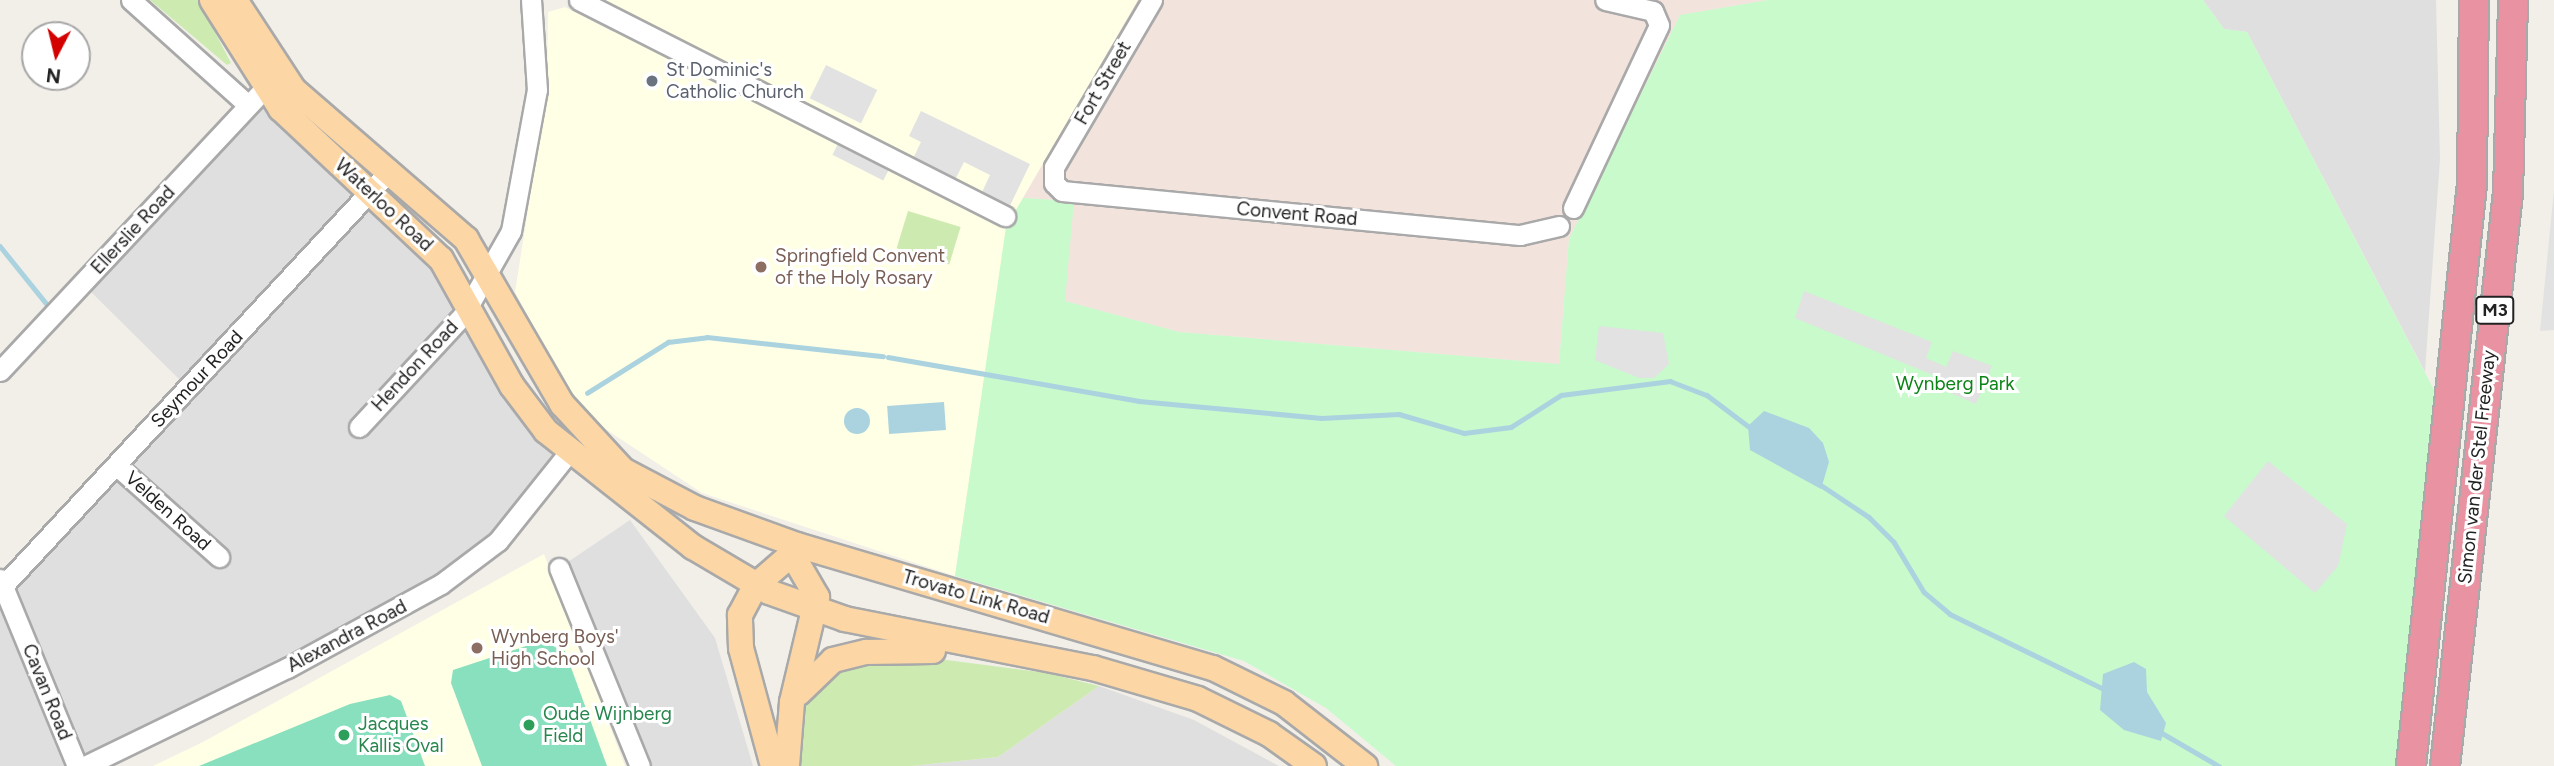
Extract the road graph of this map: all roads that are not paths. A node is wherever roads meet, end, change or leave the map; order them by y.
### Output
1 (131, 0) edge
2 (212, 0) edge
3 (235, 0) edge
4 (531, 0) edge
5 (579, 0) edge
6 (1152, 0) edge
7 (1605, 0) edge
8 (2474, 0) edge
9 (2513, 0) edge
10 (257, 96) junction
11 (1054, 167) joint
12 (390, 170) junction
13 (371, 191) junction
14 (1573, 208) dead end
15 (1004, 216) dead end
16 (1559, 226) dead end
17 (489, 272) junction
18 (470, 304) junction
19 (0, 372) edge
20 (359, 427) dead end
21 (584, 432) joint
22 (569, 452) junction
23 (117, 466) junction
24 (667, 495) junction
25 (792, 554) junction
26 (219, 557) dead end
27 (559, 568) dead end
28 (877, 568) junction
29 (2, 583) edge
30 (756, 585) junction
31 (817, 610) junction
32 (1001, 652) junction
33 (792, 702) junction
34 (77, 766) edge
35 (85, 766) edge
36 (640, 766) edge
37 (773, 766) edge
38 (787, 766) edge
39 (1314, 766) edge
40 (1365, 766) edge
41 (2410, 766) edge
42 (2445, 766) edge

1 - 10 street
2 - 10 main road, Waterloo Road
3 - 12 main road, Waterloo Road
4 - 17 street, Hendon Road
5 - 15 street
6 - 11 street, Fort Street
7 - 14 street
8 - 41 highway, Simon van der Stel Freeway / M3
9 - 42 highway, Simon van der Stel Freeway / M3
10 - 13 main road, Waterloo Road
10 - 19 street, Ellerslie Road
11 - 16 street, Convent Road
12 - 13 street, Seymour Road
12 - 17 main road, Waterloo Road
13 - 18 main road, Waterloo Road
13 - 23 street, Seymour Road
17 - 18 street, Hendon Road
17 - 21 main road, Waterloo Road
18 - 20 street, Hendon Road
18 - 22 main road, Waterloo Road
21 - 24 main road, Trovato Link Road
22 - 30 main road
22 - 35 street, Alexandra Road
23 - 26 street, Velden Road
23 - 29 street, Seymour Road
24 - 25 main road
24 - 28 main road, Trovato Link Road
25 - 28 main road
25 - 30 main road
25 - 31 main road
27 - 36 street
28 - 40 main road, Trovato Link Road
29 - 34 street, Cavan Road
30 - 31 main road
30 - 37 main road
31 - 32 main road
31 - 33 main road
32 - 33 main road
32 - 39 main road
33 - 38 main road

